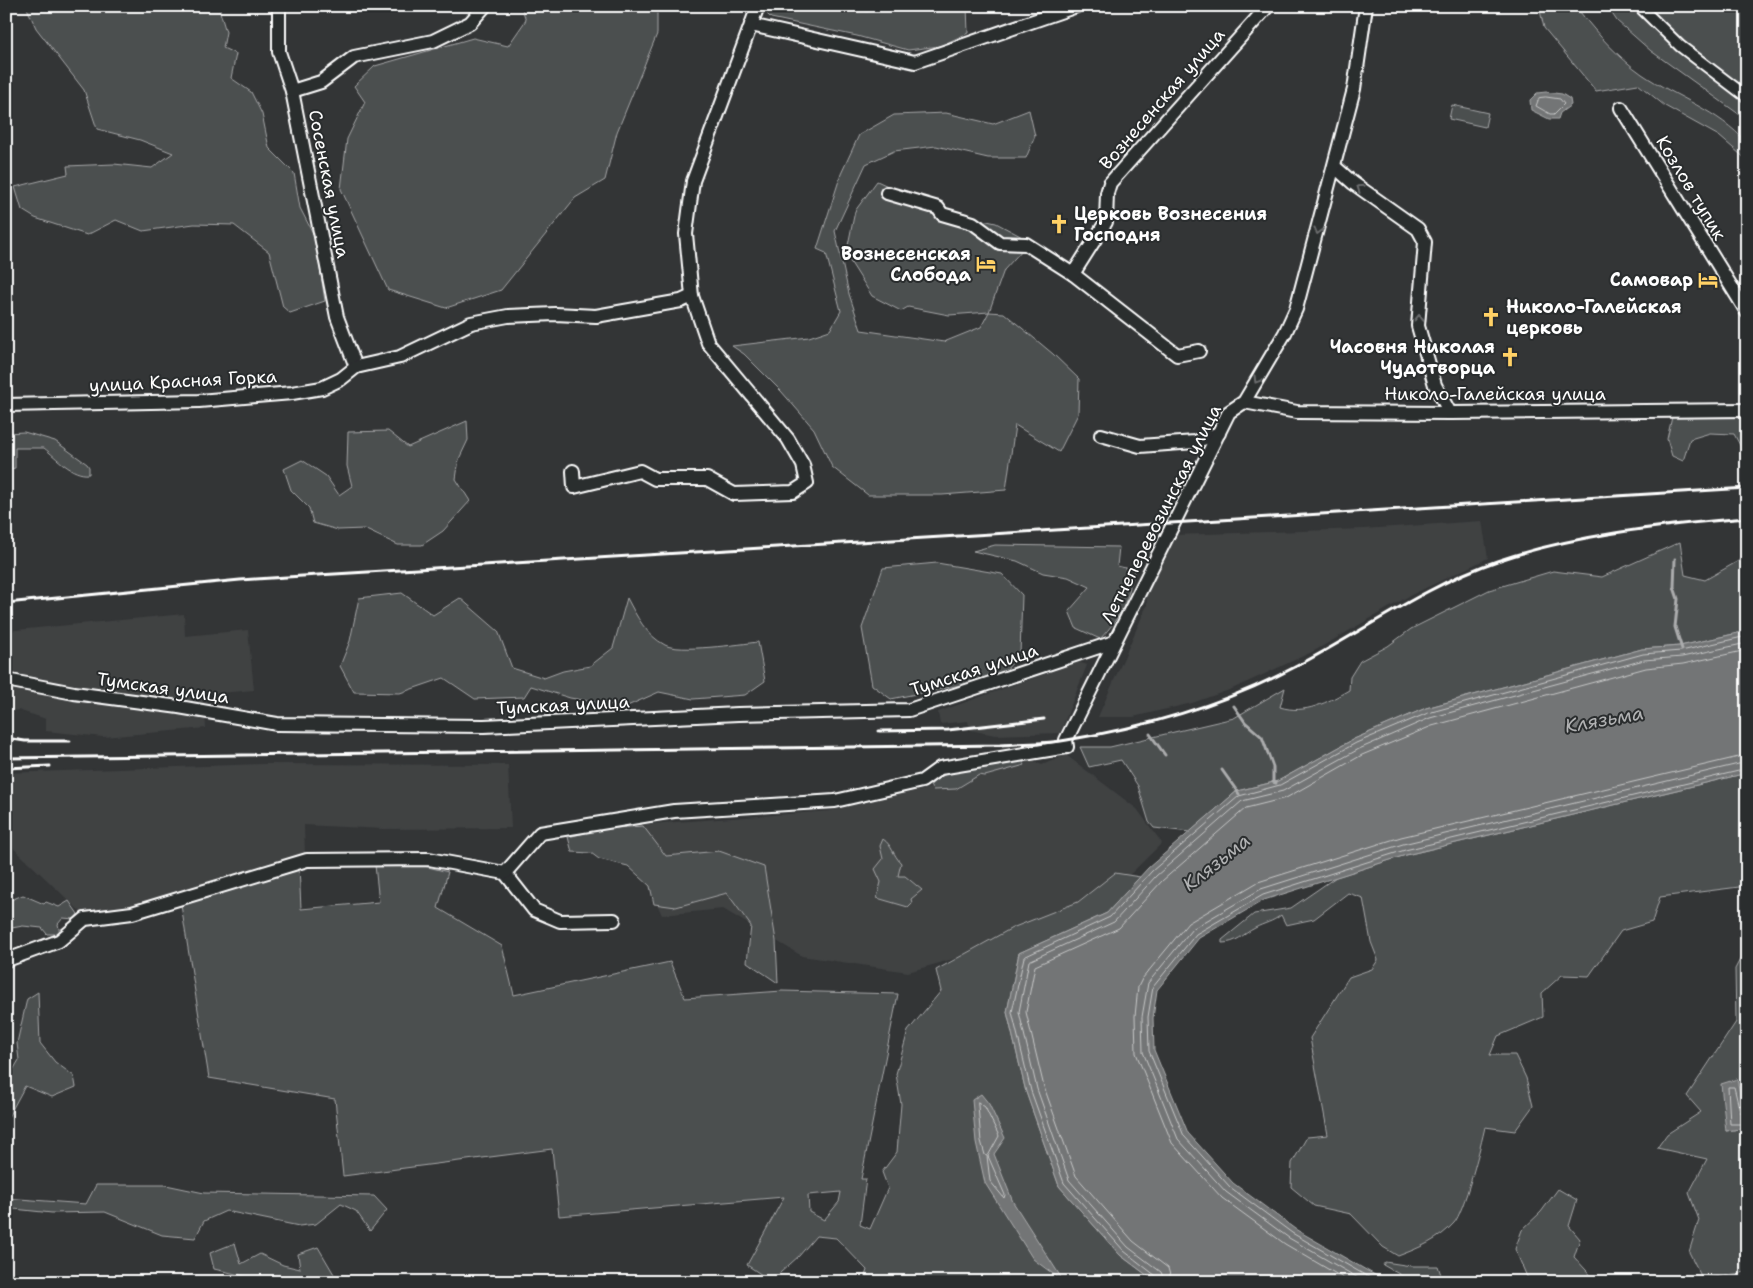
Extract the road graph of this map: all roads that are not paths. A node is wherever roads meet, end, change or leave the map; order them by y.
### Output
1 (279, 6) edge
2 (485, 6) edge
3 (758, 6) edge
4 (1077, 6) edge
5 (1268, 6) edge
6 (1366, 6) edge
7 (1640, 7) edge
8 (1059, 10) edge
9 (751, 25) junction
10 (292, 91) junction
11 (1747, 97) edge
12 (1621, 108) dead end
13 (1335, 167) junction
14 (887, 193) dead end
15 (1072, 274) junction
16 (692, 296) junction
17 (1747, 312) edge
18 (1199, 351) dead end
19 (356, 367) junction
20 (1244, 402) junction
21 (6, 405) edge
22 (1747, 410) edge
23 (1450, 413) junction
24 (1219, 433) junction
25 (1101, 435) dead end
26 (572, 471) dead end
27 (1114, 642) junction
28 (6, 680) edge
29 (505, 873) junction
30 (614, 920) dead end
31 (6, 960) edge

1 - 10 street, Сосенская улица
2 - 10 street
3 - 9 street
4 - 8 street
5 - 15 street, Вознесенская улица
6 - 13 street, Летнеперевозинская улица
7 - 11 street
8 - 9 street
9 - 16 street
10 - 19 street, Сосенская улица
12 - 17 street, Козлов тупик
13 -> 20 street, Летнеперевозинская улица
23 -> 13 street
14 - 15 street
15 - 18 street
16 - 19 street
16 - 26 street
19 - 21 street, улица Красная Горка
20 - 23 street, Николо-Галейская улица
20 - 24 street, Летнеперевозинская улица
22 - 23 street, Николо-Галейская улица
24 - 25 street
24 - 27 street, Летнеперевозинская улица
27 - 28 street, Тумская улица
27 - 29 street, Летнеперевозинская улица
29 - 30 street
29 - 31 street

